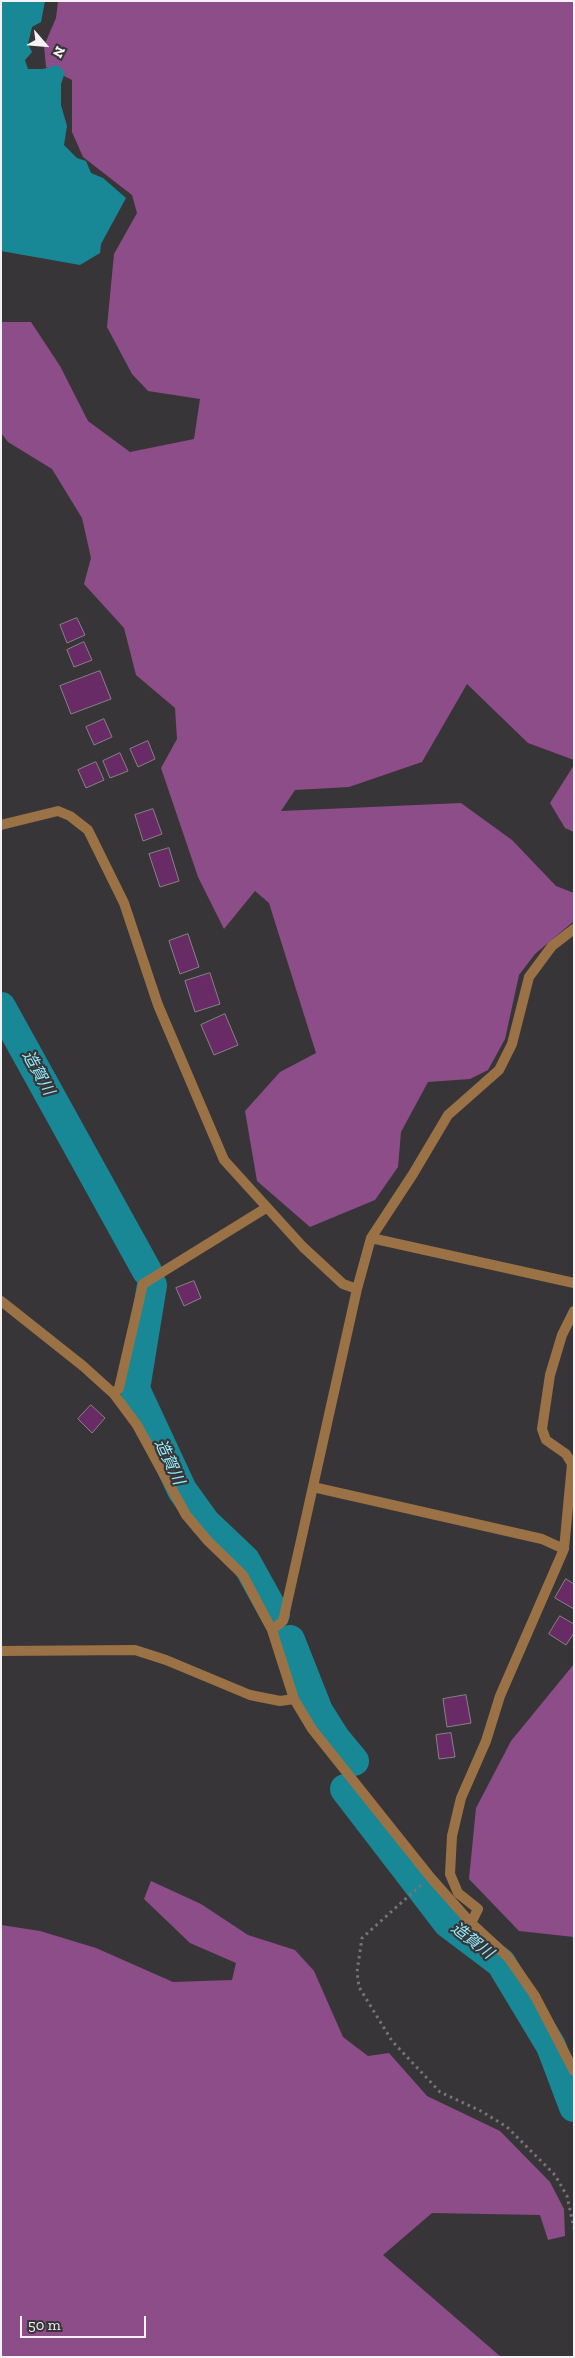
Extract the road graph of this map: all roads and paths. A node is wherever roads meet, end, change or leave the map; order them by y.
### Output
1 (1, 825) edge
2 (574, 929) edge
3 (266, 1208) junction
4 (371, 1238) junction
5 (574, 1283) edge
6 (357, 1289) junction
7 (1, 1301) edge
8 (574, 1311) edge
9 (114, 1394) junction
10 (314, 1488) junction
11 (564, 1549) junction
12 (272, 1630) junction
13 (1, 1651) edge
14 (294, 1699) junction
15 (424, 1883) dead end
16 (471, 1924) junction
17 (574, 2071) edge
18 (574, 2228) edge

1 - 3 street
2 - 4 street
3 - 6 street
3 - 9 street
4 - 5 street
4 - 6 street
6 - 10 street
7 - 9 street
8 - 11 street
9 - 12 street
10 - 11 street
10 - 12 street
11 - 16 street
12 - 14 street
13 - 14 street
14 - 16 street
15 - 18 path
16 - 17 street

